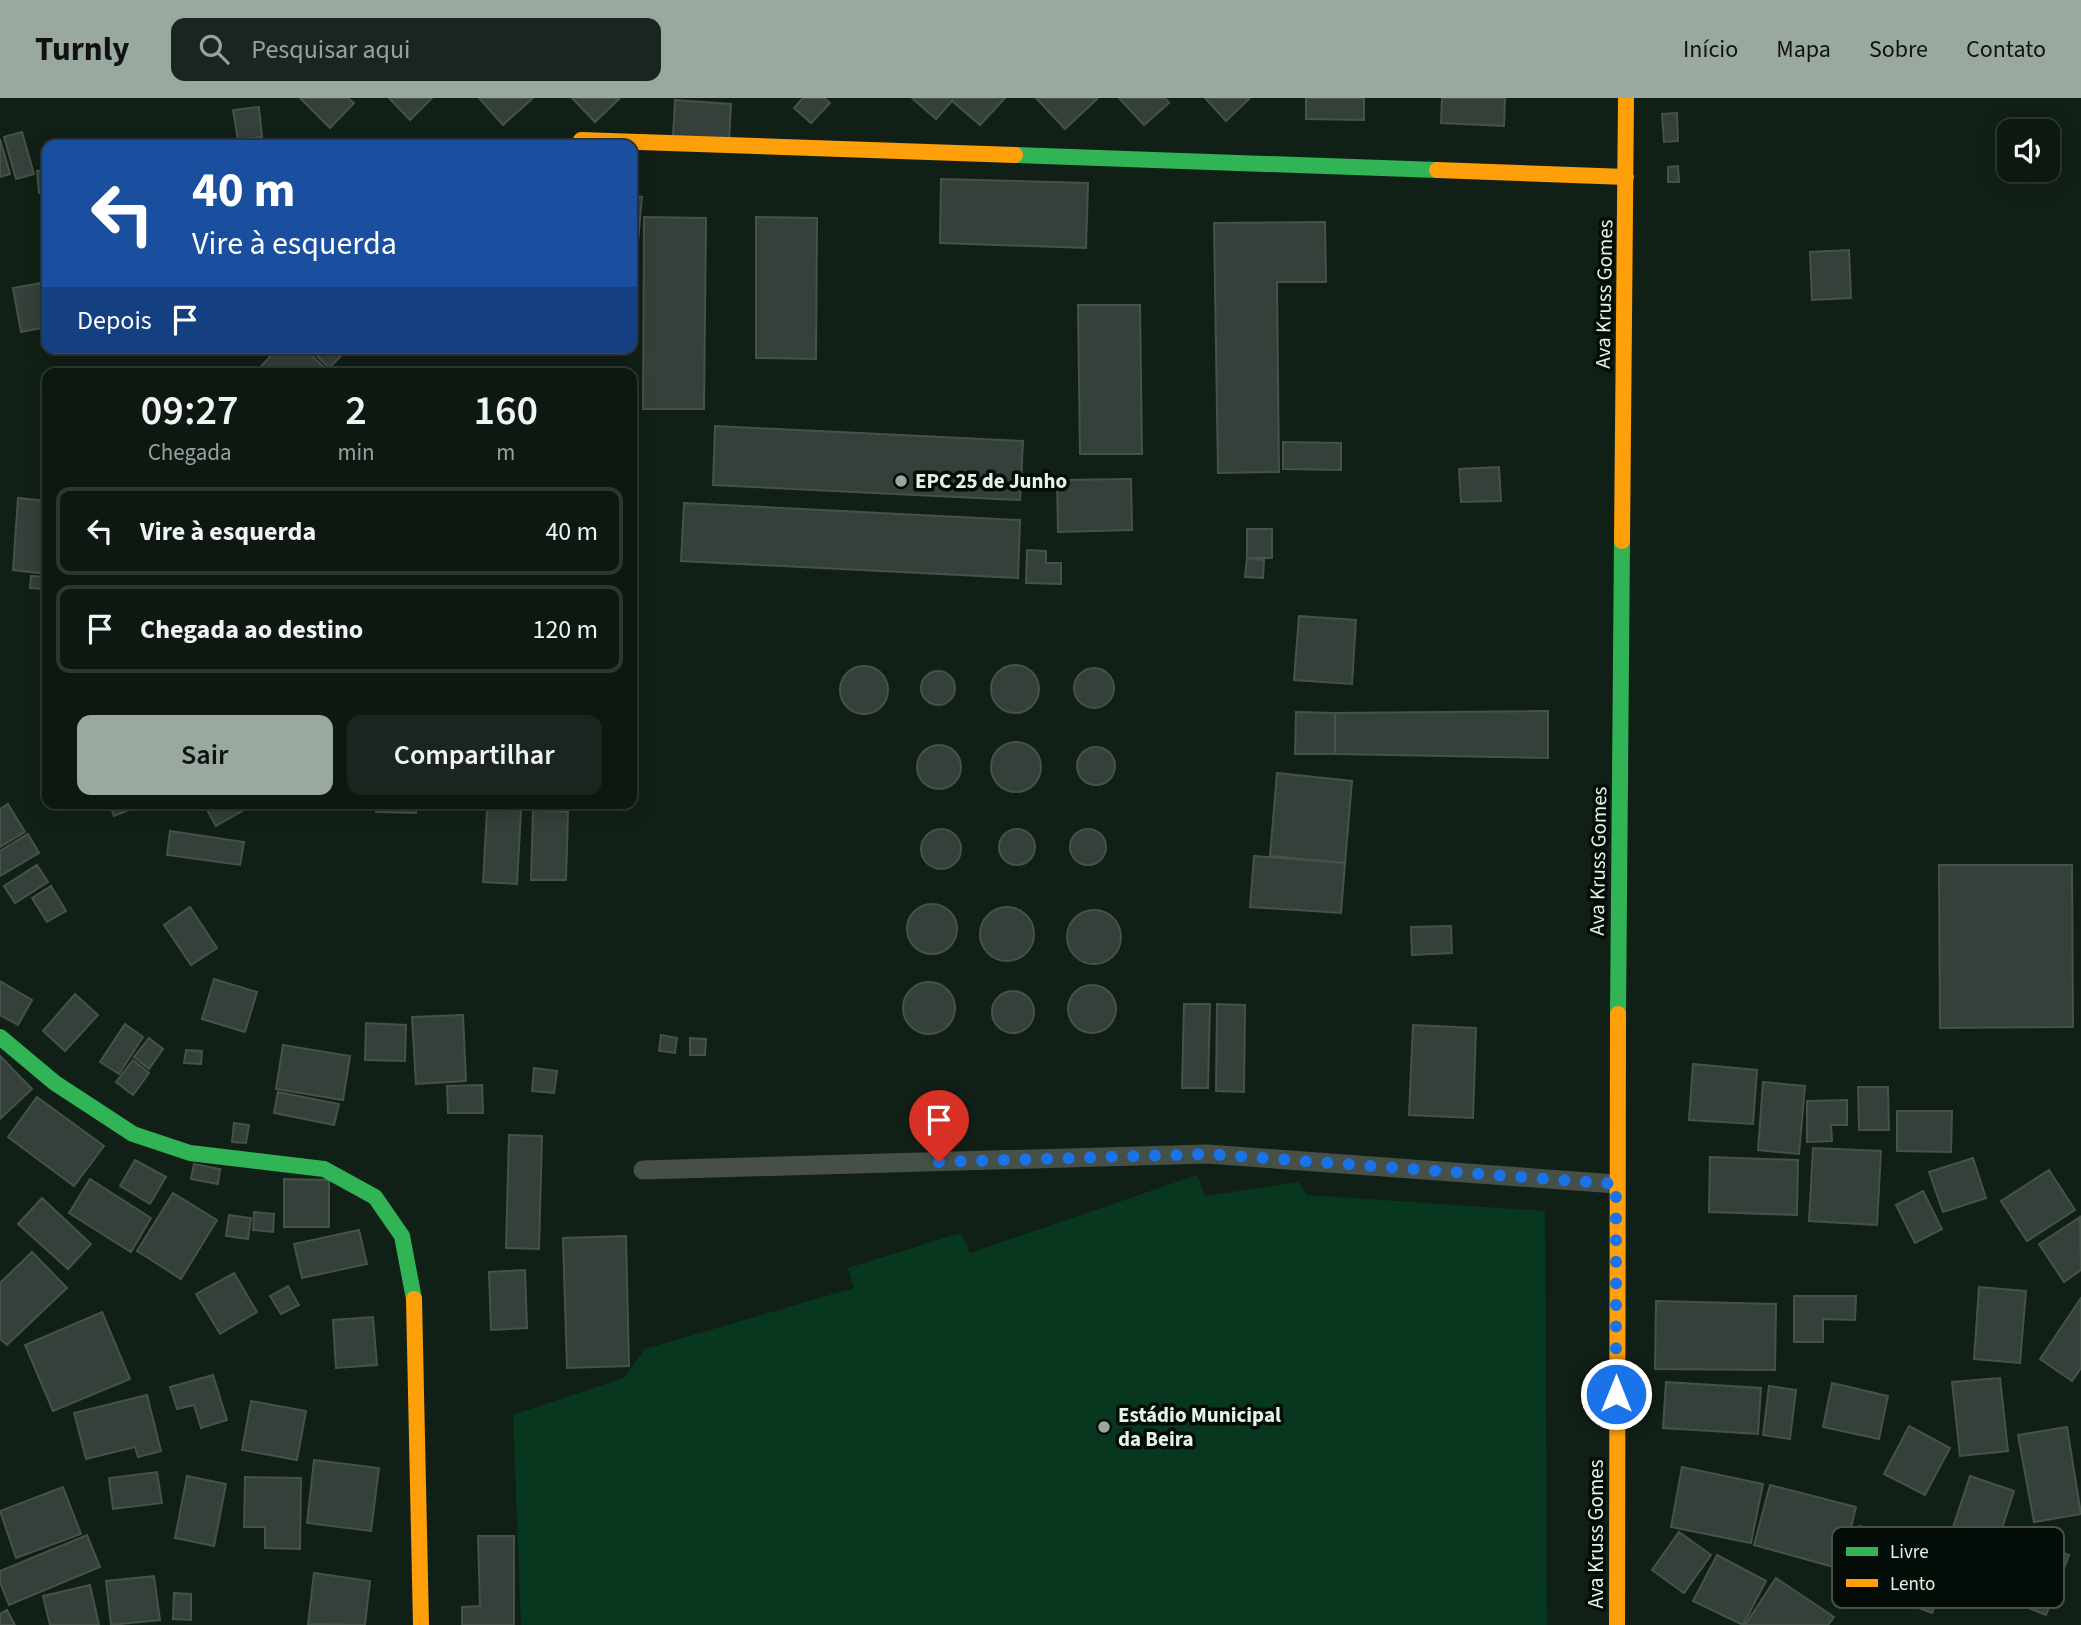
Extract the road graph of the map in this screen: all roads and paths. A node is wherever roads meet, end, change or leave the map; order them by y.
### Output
1 (1626, 98) edge
2 (637, 142) edge
3 (1626, 177) junction
4 (0, 1037) edge
5 (643, 1170) dead end
6 (1616, 1184) junction
7 (421, 1625) edge
8 (1617, 1625) edge

1 - 3 street, Ava Kruss Gomes
2 - 3 street
3 - 6 street, Ava Kruss Gomes
4 - 7 street
5 - 6 lane
6 - 8 street, Ava Kruss Gomes

